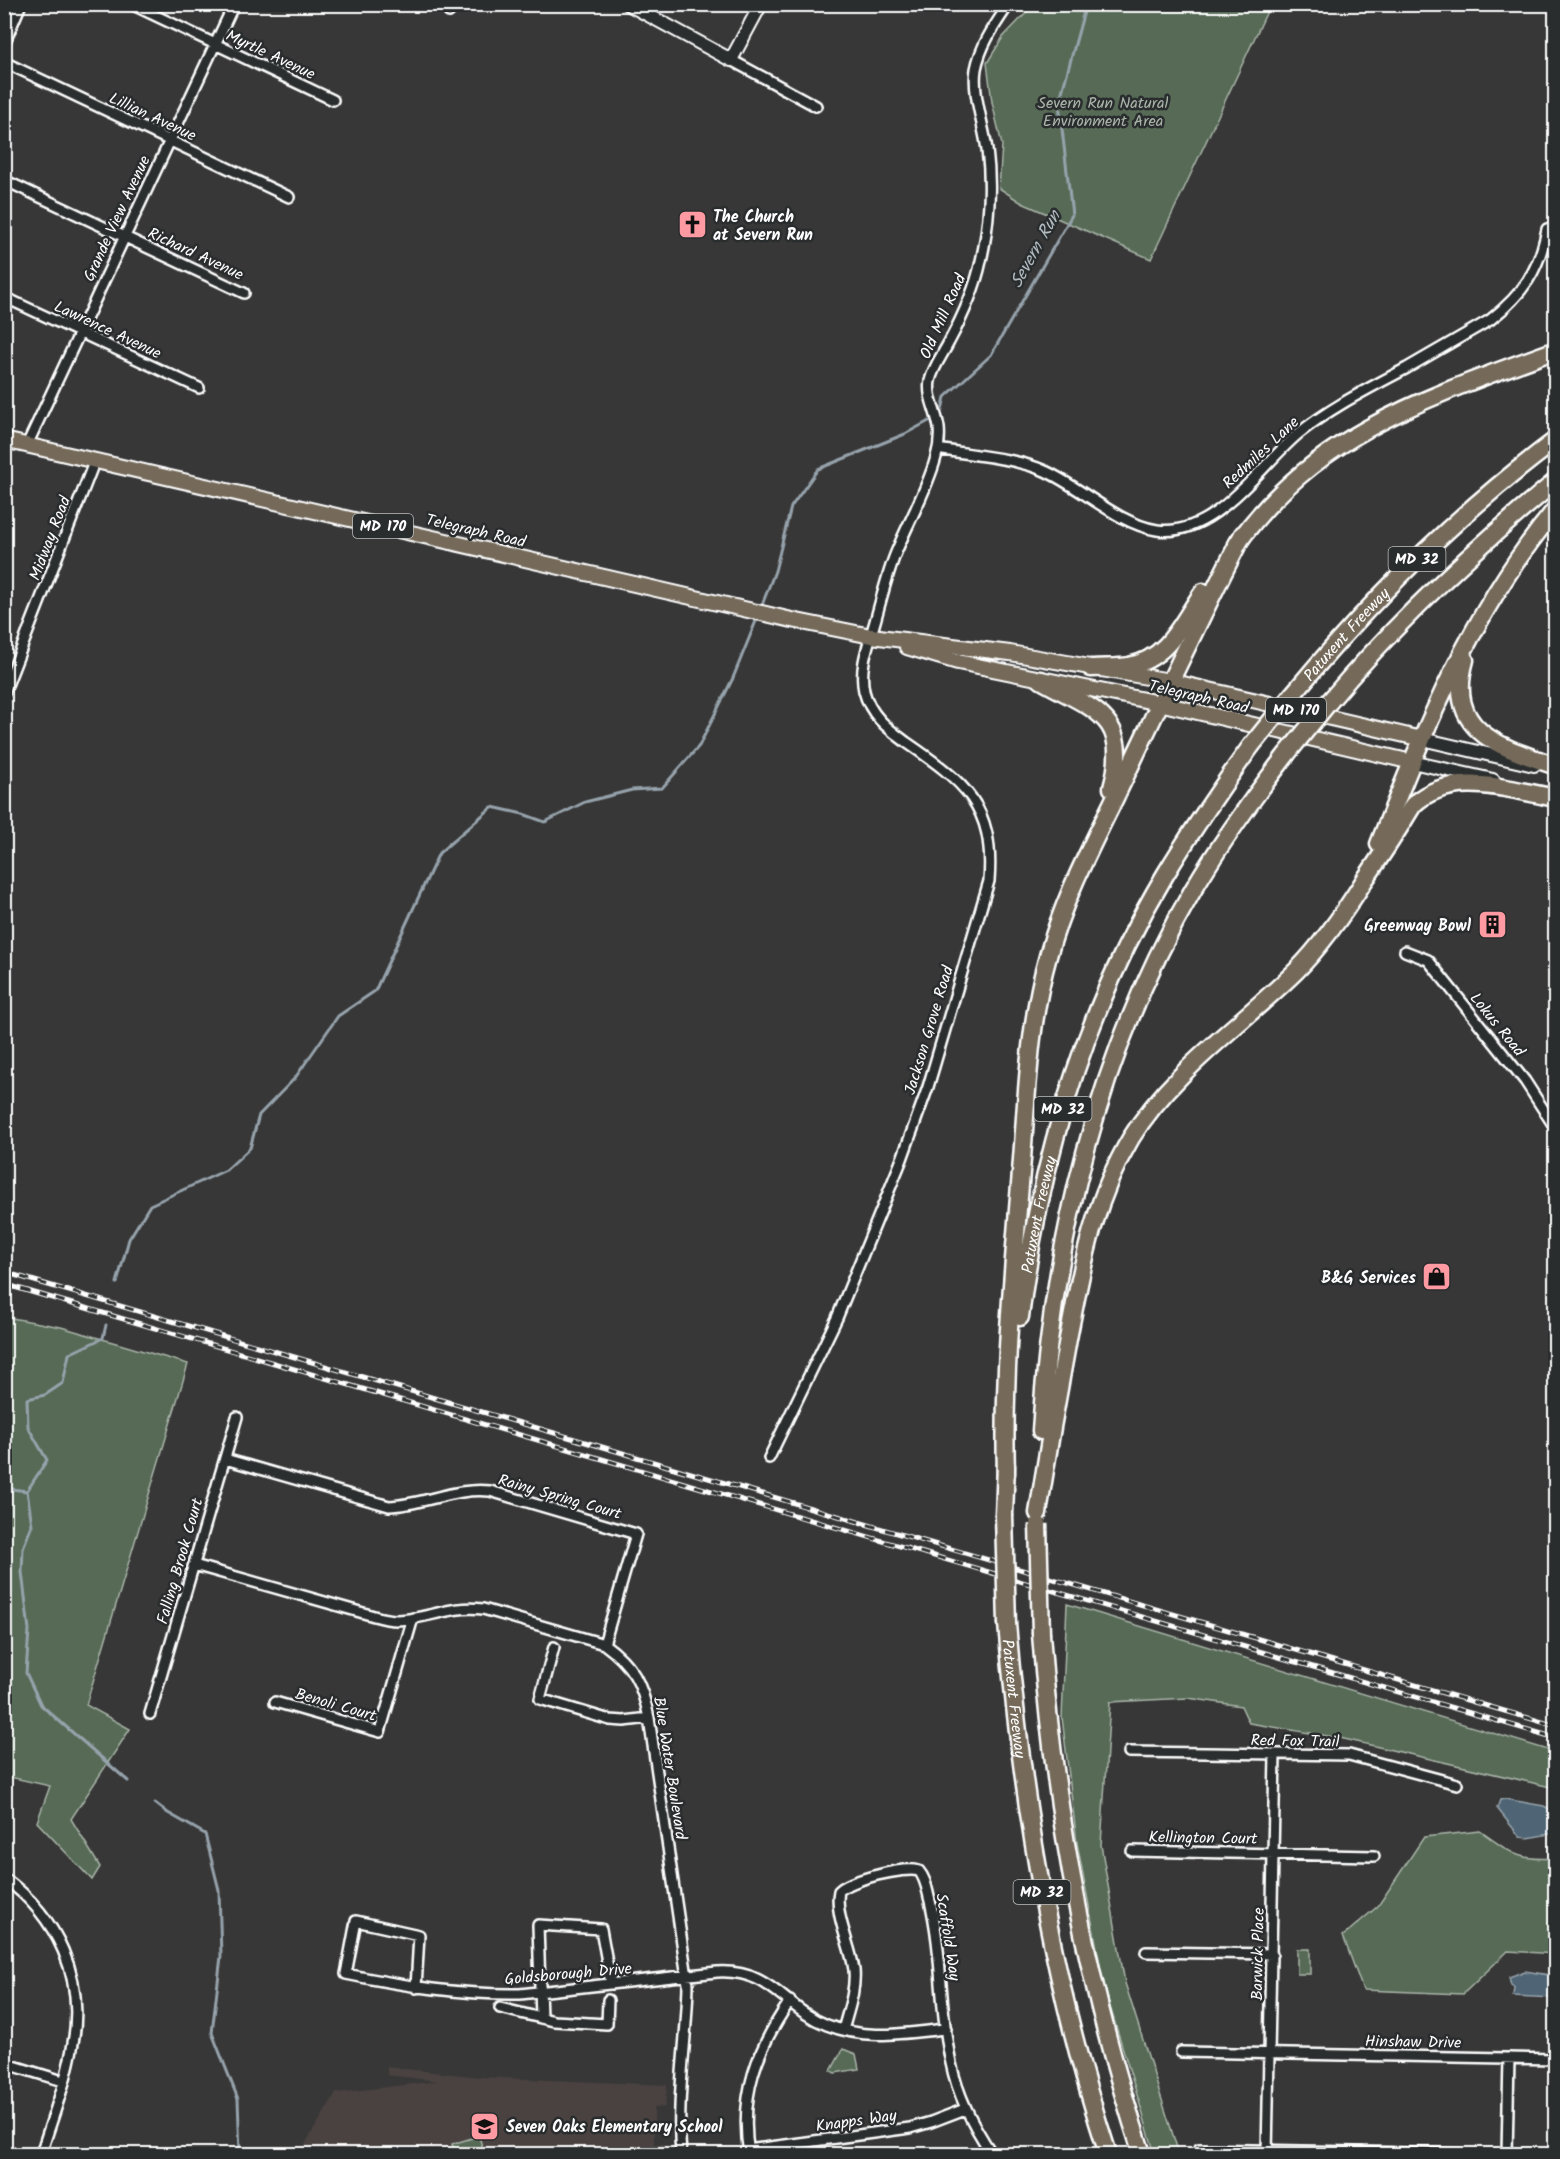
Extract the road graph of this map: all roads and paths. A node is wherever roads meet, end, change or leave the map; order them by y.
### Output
1 (21, 4) edge
2 (131, 4) edge
3 (234, 4) edge
4 (628, 4) edge
5 (761, 4) edge
6 (1009, 4) edge
7 (4, 44) edge
8 (215, 45) junction
9 (730, 60) junction
10 (4, 62) edge
11 (333, 100) dead end
12 (816, 106) dead end
13 (169, 140) junction
14 (4, 180) edge
15 (289, 197) dead end
16 (1547, 229) dead end
17 (124, 236) junction
18 (243, 293) dead end
19 (4, 297) edge
20 (79, 331) junction
21 (1556, 350) edge
22 (199, 388) dead end
23 (4, 440) edge
24 (1556, 440) edge
25 (27, 445) junction
26 (938, 449) junction
27 (95, 460) junction
28 (1556, 481) edge
29 (1556, 509) edge
30 (1243, 534) junction
31 (1478, 624) junction
32 (871, 636) junction
33 (1091, 668) junction
34 (1041, 680) junction
35 (1170, 681) junction
36 (4, 693) edge
37 (1159, 703) junction
38 (1422, 740) junction
39 (1412, 762) junction
40 (1556, 768) edge
41 (1556, 796) edge
42 (1106, 814) junction
43 (1357, 891) junction
44 (1405, 951) dead end
45 (1556, 1129) edge
46 (237, 1418) dead end
47 (769, 1458) dead end
48 (225, 1459) junction
49 (1006, 1474) junction
50 (1038, 1519) junction
51 (194, 1565) junction
52 (413, 1618) junction
53 (604, 1644) junction
54 (554, 1647) dead end
55 (275, 1702) dead end
56 (150, 1714) dead end
57 (649, 1718) junction
58 (1129, 1752) dead end
59 (1275, 1755) junction
60 (1457, 1784) dead end
61 (1132, 1851) dead end
62 (1274, 1854) junction
63 (1374, 1856) dead end
64 (8, 1881) edge
65 (4, 1892) edge
66 (1146, 1952) dead end
67 (1272, 1954) junction
68 (687, 1976) junction
69 (611, 1984) junction
70 (416, 1988) junction
71 (539, 1992) junction
72 (608, 2000) dead end
73 (790, 2001) junction
74 (501, 2008) dead end
75 (541, 2018) junction
76 (946, 2029) junction
77 (843, 2030) junction
78 (1181, 2052) dead end
79 (1270, 2054) junction
80 (1509, 2058) junction
81 (1556, 2059) edge
82 (4, 2063) edge
83 (63, 2081) junction
84 (965, 2109) junction
85 (1198, 2149) dead end
86 (749, 2152) edge
87 (1267, 2152) edge
88 (41, 2154) edge
89 (681, 2154) edge
90 (992, 2154) edge
91 (1108, 2154) edge
92 (1142, 2154) edge
93 (1460, 2154) edge
94 (1507, 2154) edge

1 - 7 street
2 - 8 street, Myrtle Avenue
3 - 8 street, Grande View Avenue
4 - 9 main road
5 - 9 main road
6 - 26 street, Old Mill Road
8 - 11 street, Myrtle Avenue
8 - 13 street, Grande View Avenue
9 - 12 street
10 - 13 street, Lillian Avenue
13 - 15 street, Lillian Avenue
13 - 17 street, Grande View Avenue
14 - 17 street, Richard Avenue
16 - 26 street, Redmiles Lane
17 - 18 street, Richard Avenue
17 - 20 street, Grande View Avenue
19 - 20 street, Lawrence Avenue
20 - 22 street, Lawrence Avenue
20 - 25 street, Grande View Avenue
21 - 30 highway
23 - 25 main road, Telegraph Road / MD 170
24 - 49 highway, Patuxent Freeway / MD 32, bridge
25 - 27 main road, Telegraph Road / MD 170
26 - 32 street, Old Mill Road
27 - 32 main road, Telegraph Road / MD 170
27 - 36 street, Midway Road
28 - 50 highway, Patuxent Freeway / MD 32, bridge
29 - 31 highway
30 - 33 highway
30 - 35 highway
31 - 38 highway
31 - 40 highway
32 - 33 main road, Telegraph Road / MD 170
32 - 34 main road, Telegraph Road / MD 170
32 - 47 street, Jackson Grove Road
33 - 35 main road, Telegraph Road / MD 170
34 - 37 main road, Telegraph Road / MD 170
34 - 42 highway
35 - 37 highway
35 - 38 main road, Telegraph Road / MD 170
37 - 39 main road, Telegraph Road / MD 170
37 - 42 highway
38 - 39 highway
38 - 40 main road, Telegraph Road / MD 170
39 - 41 main road, Telegraph Road / MD 170
39 - 43 highway
41 - 43 highway
42 - 49 highway
43 - 50 highway
44 - 45 street, Lokus Road
46 - 48 street, Falling Brook Court
48 - 51 street, Falling Brook Court
48 - 53 street, Rainy Spring Court
49 - 91 highway, Patuxent Freeway / MD 32, bridge
50 - 92 highway, Patuxent Freeway / MD 32, bridge
51 - 52 street, Blue Water Boulevard
51 - 56 street, Falling Brook Court
52 - 53 street, Blue Water Boulevard
52 - 55 street, Benoli Court
53 - 57 street, Blue Water Boulevard
54 - 57 street
57 - 68 street, Blue Water Boulevard
58 - 59 street, Red Fox Trail
59 - 60 street, Red Fox Trail
59 - 62 street, Barwick Place
61 - 62 street, Kellington Court
62 - 63 street, Kellington Court
62 - 67 street, Barwick Place
64 - 65 street
64 - 83 street
66 - 67 street
67 - 79 street, Barwick Place
68 - 69 street, Goldsborough Drive
68 - 73 street, Goldsborough Drive
68 - 89 street, Blue Water Boulevard
69 - 71 street, Goldsborough Drive
69 - 71 street
70 - 70 street, Goldsborough Drive
70 - 71 street, Goldsborough Drive
71 - 75 street
72 - 75 street
73 - 77 street, Goldsborough Drive
73 - 86 street
74 - 75 street
76 - 77 street, Goldsborough Drive
76 - 77 street, Scaffold Way
76 - 84 street, Scaffold Way
78 - 79 street, Hinshaw Drive
79 - 80 street, Hinshaw Drive
79 - 87 street, Barwick Place
80 - 81 street, Hinshaw Drive
80 - 94 street
82 - 83 street
83 - 88 street
84 - 86 street, Knapps Way
84 - 90 street, Scaffold Way
85 - 87 street
87 - 93 street

